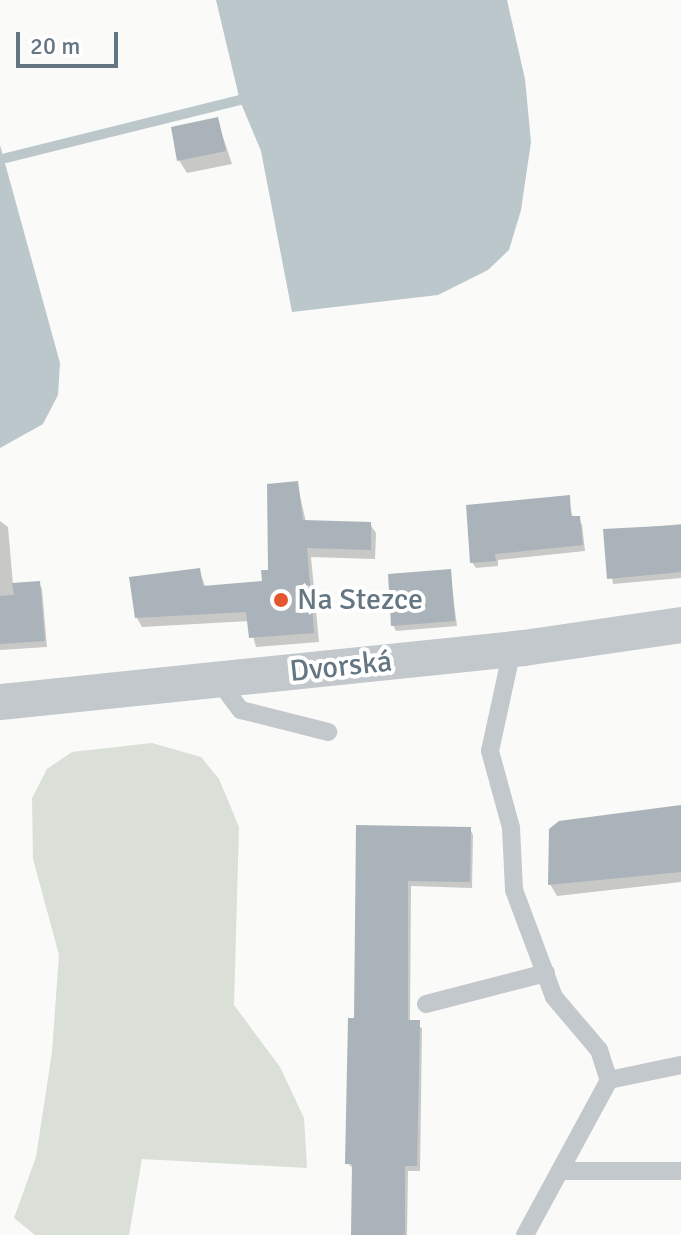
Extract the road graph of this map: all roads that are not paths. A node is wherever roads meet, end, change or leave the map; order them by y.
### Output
1 (681, 625) edge
2 (512, 650) junction
3 (218, 680) junction
4 (0, 702) edge
5 (328, 732) dead end
6 (546, 973) junction
7 (426, 1004) dead end
8 (681, 1065) edge
9 (609, 1080) junction
10 (560, 1171) junction
11 (681, 1171) edge
12 (525, 1235) edge

1 - 2 street, Dvorská
2 - 3 street, Dvorská
2 - 6 lane
3 - 4 street, Dvorská
3 - 5 lane
6 - 7 lane
6 - 9 lane
8 - 9 lane
9 - 10 lane
10 - 11 lane
10 - 12 lane

